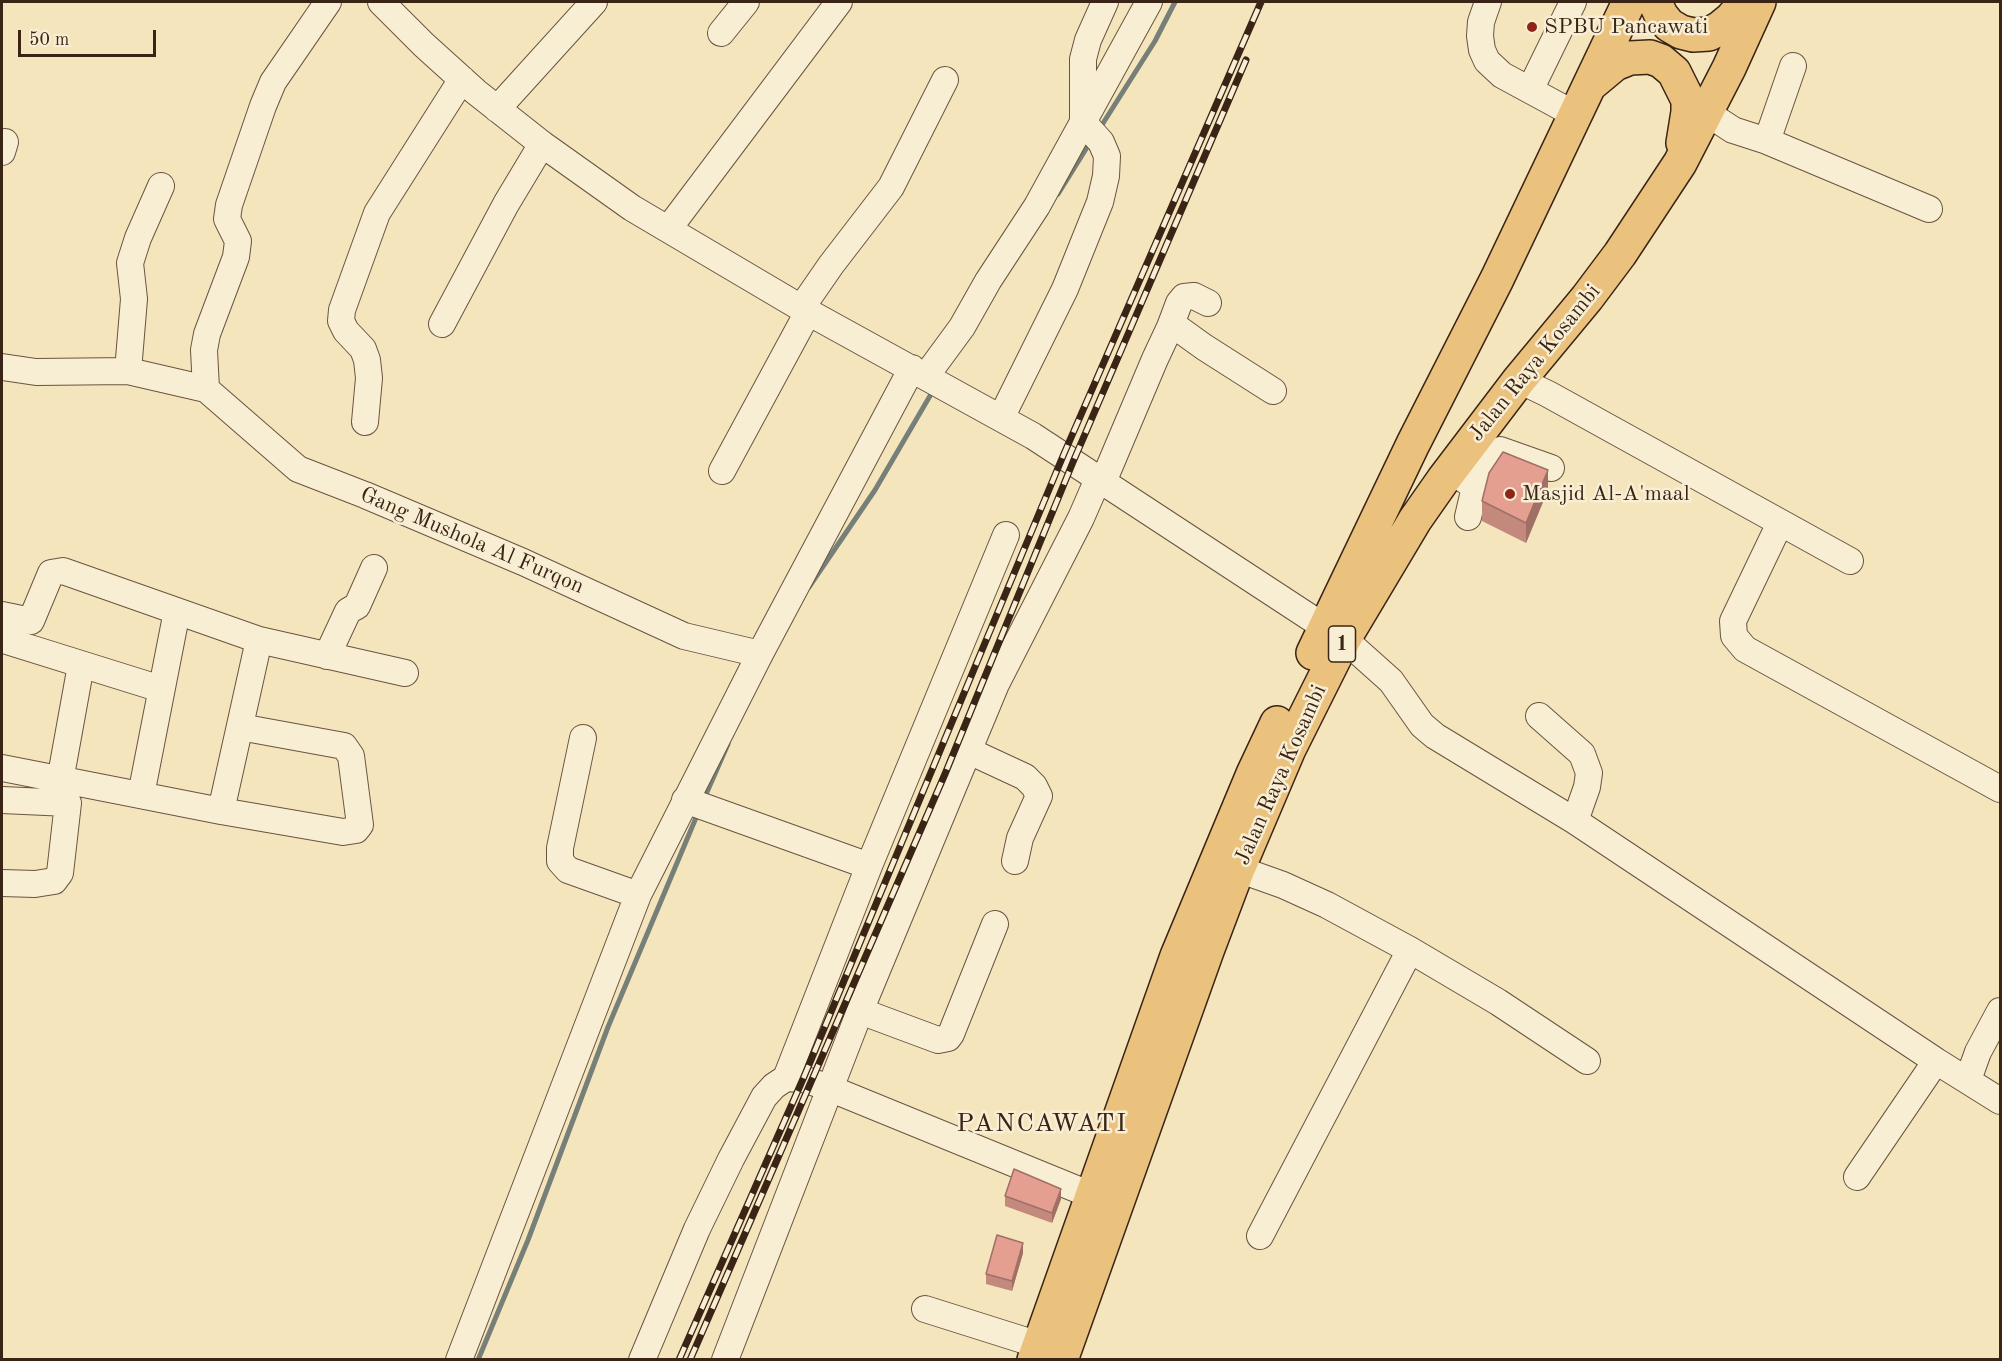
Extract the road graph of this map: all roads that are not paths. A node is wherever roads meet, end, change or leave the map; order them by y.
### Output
1 (328, 2) edge
2 (594, 2) edge
3 (746, 2) edge
4 (839, 2) edge
5 (1149, 2) edge
6 (1488, 2) edge
7 (1573, 2) edge
8 (1629, 2) edge
9 (1655, 2) edge
10 (1746, 2) edge
11 (1759, 2) edge
12 (384, 3) edge
13 (1102, 10) edge
14 (721, 33) dead end
15 (1126, 43) junction
16 (1793, 66) dead end
17 (462, 79) junction
18 (945, 80) dead end
19 (1530, 90) junction
20 (1581, 101) junction
21 (497, 109) junction
22 (1707, 112) junction
23 (1091, 131) junction
24 (1767, 141) junction
25 (542, 144) junction
26 (1680, 163) junction
27 (161, 186) dead end
28 (1929, 209) dead end
29 (669, 228) junction
30 (1208, 303) dead end
31 (805, 309) junction
32 (441, 324) dead end
33 (1170, 327) junction
34 (2, 368) edge
35 (128, 371) junction
36 (924, 375) junction
37 (1519, 380) junction
38 (206, 388) junction
39 (1273, 391) dead end
40 (1001, 418) junction
41 (365, 422) dead end
42 (1551, 468) dead end
43 (722, 471) dead end
44 (1462, 479) junction
45 (1101, 480) junction
46 (1468, 517) dead end
47 (1780, 523) junction
48 (1006, 535) dead end
49 (1850, 561) dead end
50 (374, 568) dead end
51 (177, 611) junction
52 (12, 632) edge
53 (1335, 633) junction
54 (259, 640) junction
55 (760, 654) junction
56 (337, 658) junction
57 (81, 664) junction
58 (405, 673) dead end
59 (161, 689) junction
60 (1539, 716) dead end
61 (240, 727) junction
62 (583, 738) dead end
63 (969, 751) junction
64 (2, 768) edge
65 (66, 789) junction
66 (2001, 789) edge
67 (141, 795) junction
68 (2, 800) edge
69 (699, 806) junction
70 (221, 812) junction
71 (1575, 821) junction
72 (1015, 861) dead end
73 (869, 866) junction
74 (1238, 869) junction
75 (2, 883) edge
76 (638, 895) junction
77 (995, 924) dead end
78 (1410, 950) junction
79 (860, 1011) junction
80 (2001, 1011) edge
81 (1936, 1061) junction
82 (1587, 1062) dead end
83 (786, 1078) junction
84 (1968, 1080) junction
85 (830, 1088) junction
86 (2001, 1101) edge
87 (1857, 1177) dead end
88 (1091, 1195) junction
89 (1260, 1236) dead end
90 (925, 1309) dead end
91 (1050, 1344) edge
92 (459, 1359) edge
93 (642, 1359) edge
94 (725, 1359) edge

1 - 38 street
2 - 21 street
3 - 14 street
4 - 29 street
5 - 15 street
6 - 19 street
7 - 19 street
8 - 20 highway, Jalan Raya Kosambi / 1
9 - 10 highway
11 - 22 highway, Jalan Raya Kosambi / 1
12 - 17 street
13 - 15 street
13 - 23 street
15 - 23 street
16 - 24 street
17 - 21 street
17 - 41 street
18 - 31 street
19 - 20 street
20 - 26 highway
20 - 53 highway, Jalan Raya Kosambi / 1
21 - 25 street
22 - 24 street
22 - 26 highway, Jalan Raya Kosambi / 1
23 - 36 street
23 - 40 street
24 - 28 street
25 - 29 street
25 - 32 street
26 - 37 highway, Jalan Raya Kosambi / 1
27 - 35 street
29 - 31 street
30 - 33 street
31 - 36 street
31 - 43 street
33 - 39 street
33 - 45 street
34 - 35 street
35 - 38 street
36 - 40 street
36 - 55 street
37 - 44 highway, Jalan Raya Kosambi / 1
37 - 47 street
38 - 55 street, Gang Mushola Al Furqon
40 - 45 street
42 - 44 street
44 - 46 street
44 - 53 highway, Jalan Raya Kosambi / 1
45 - 53 street
45 - 63 street
47 - 49 street
47 - 66 street
48 - 73 street
50 - 56 street
51 - 52 street
51 - 54 street
51 - 59 street
52 - 57 street
53 - 71 street
53 - 74 highway, Jalan Raya Kosambi / 1
53 - 88 highway, Jalan Raya Kosambi / 1
54 - 56 street
54 - 61 street
55 - 69 street
56 - 58 street
57 - 59 street
57 - 65 street
59 - 67 street
60 - 71 street
61 - 70 street
61 - 70 street
62 - 76 street
63 - 72 street
63 - 79 street
64 - 65 street
65 - 67 street
65 - 68 street
65 - 75 street
67 - 70 street
69 - 73 street
69 - 76 street
71 - 81 street
73 - 83 street
74 - 78 street
74 - 91 highway, Jalan Raya Kosambi / 1
76 - 92 street
77 - 79 street
78 - 82 street
78 - 89 street
79 - 85 street
80 - 84 street
81 - 84 street
81 - 87 street
83 - 85 street
83 - 93 street
84 - 86 street
85 - 88 street
85 - 94 street
88 - 91 highway, Jalan Raya Kosambi / 1
90 - 91 street

